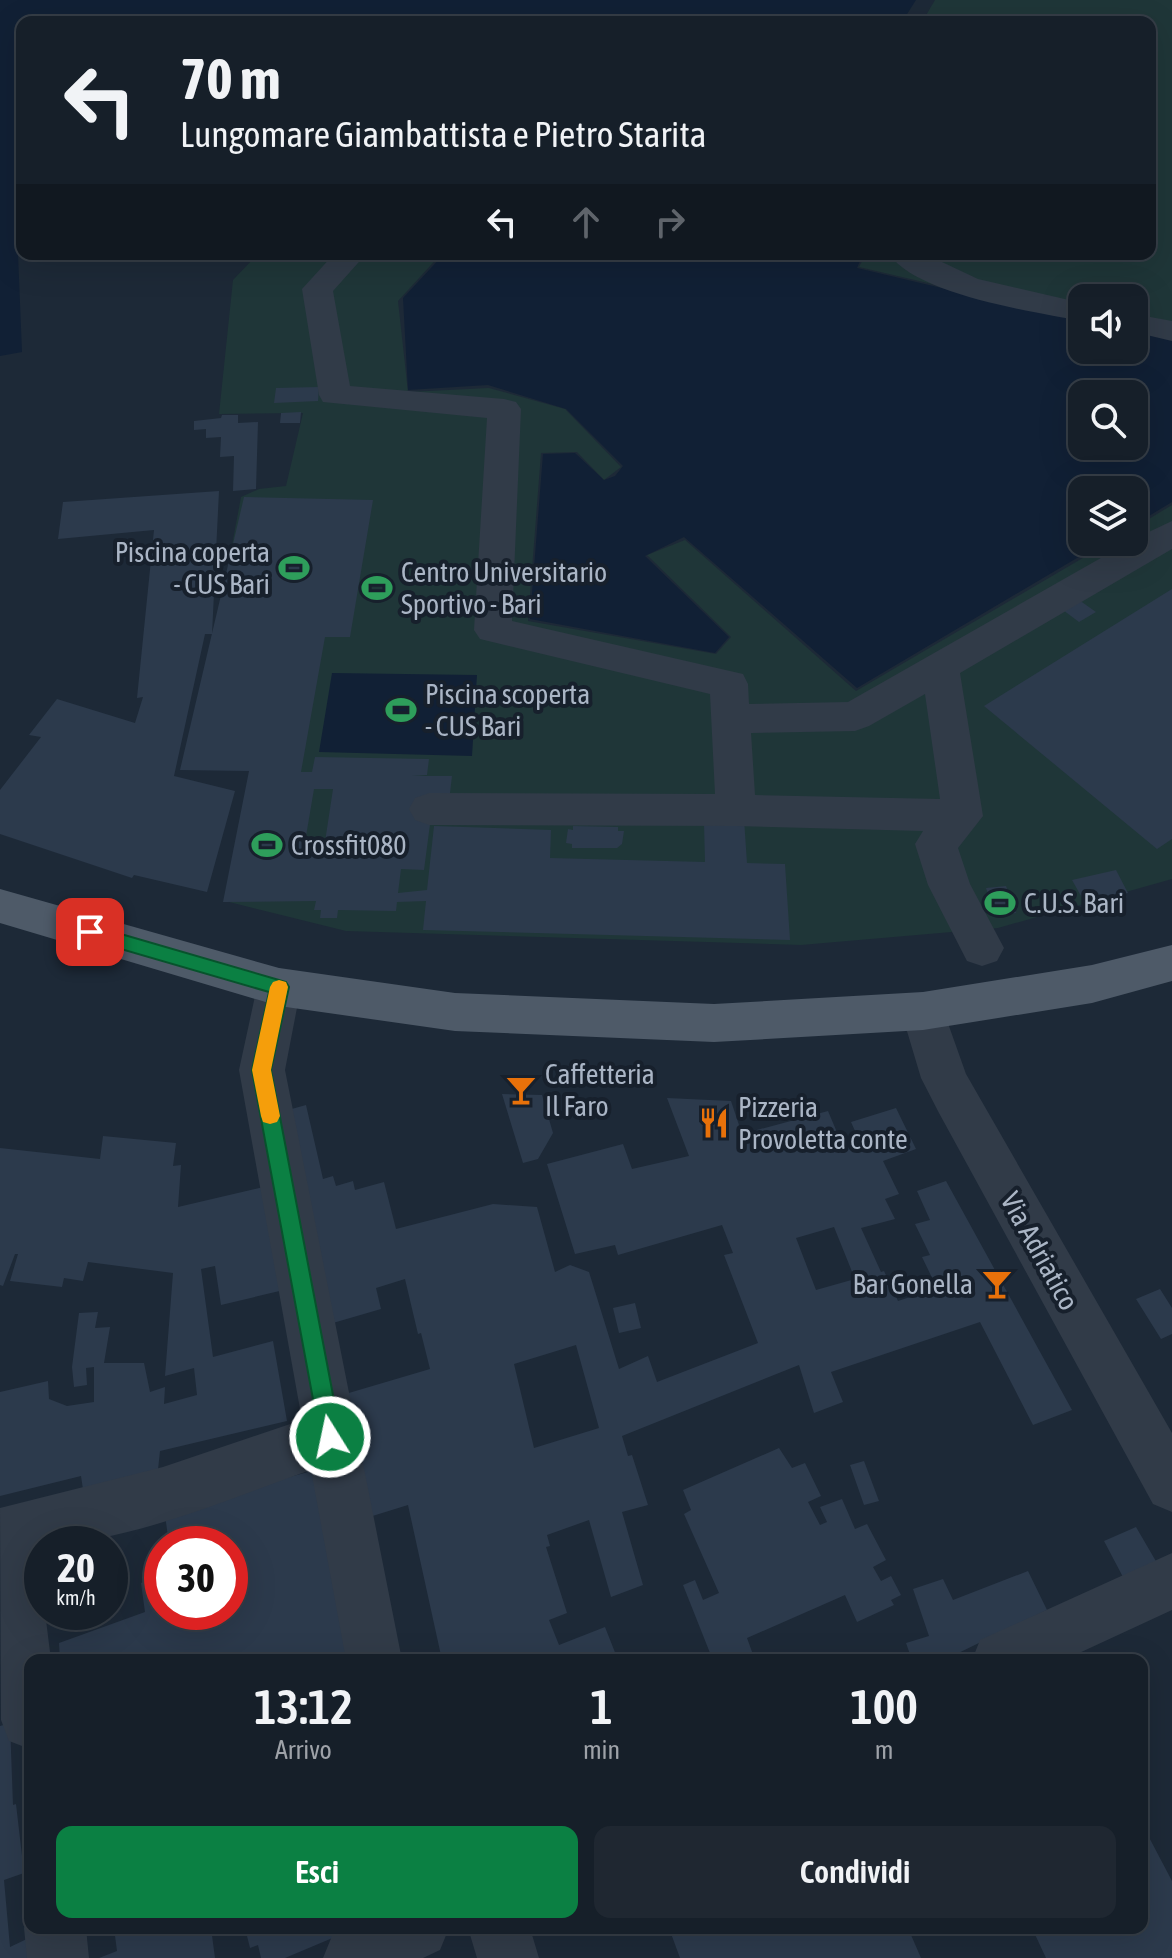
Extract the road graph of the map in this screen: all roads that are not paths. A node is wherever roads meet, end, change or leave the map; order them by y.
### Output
1 (345, 260) edge
2 (912, 260) edge
3 (1068, 309) edge
4 (1148, 326) edge
5 (1172, 331) edge
6 (1172, 533) edge
7 (940, 669) junction
8 (730, 719) junction
9 (429, 809) dead end
10 (736, 810) junction
11 (963, 816) junction
12 (0, 906) edge
13 (982, 948) dead end
14 (1172, 963) edge
15 (279, 987) junction
16 (923, 1011) junction
17 (330, 1437) junction
18 (1172, 1485) edge
19 (4, 1534) edge
20 (1172, 1581) edge
21 (373, 1654) edge
22 (1013, 1654) edge
23 (24, 1677) edge
24 (56, 1934) edge
25 (405, 1934) edge
26 (501, 1934) edge
27 (58, 1958) edge
28 (354, 1958) edge
29 (508, 1958) edge

1 - 8 street
2 - 3 street
4 - 5 street
6 - 7 street
7 - 8 street
7 - 11 street
8 - 10 street
9 - 10 street
10 - 11 street
11 - 13 street
12 - 15 main road
14 - 16 main road
15 - 16 main road
15 - 17 street
16 - 18 street, Via Adriatico
17 - 19 street
17 - 21 street
19 - 23 street
20 - 22 street
24 - 27 street
25 - 28 street
26 - 29 street

